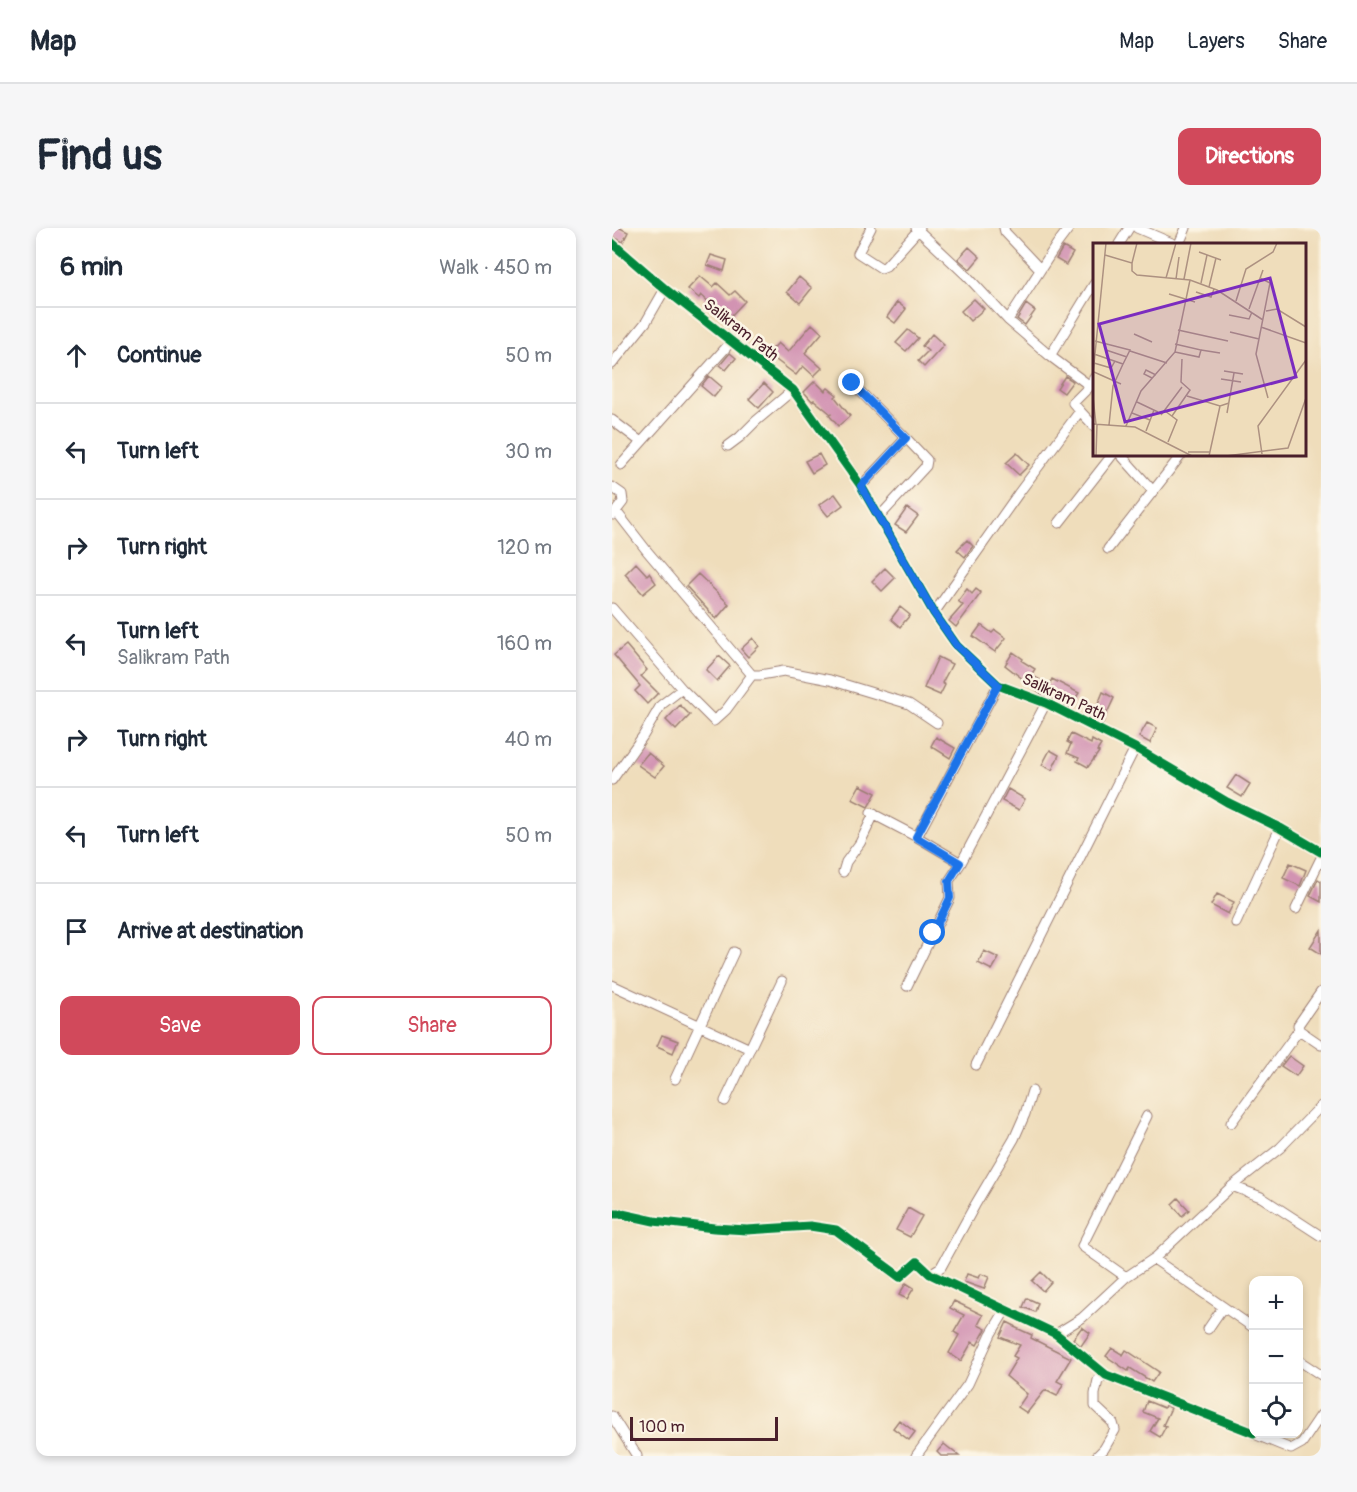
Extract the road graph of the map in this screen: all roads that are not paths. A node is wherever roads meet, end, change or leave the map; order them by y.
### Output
1 (871, 228) edge
2 (918, 228) edge
3 (1004, 228) edge
4 (1069, 228) edge
5 (1129, 228) edge
6 (1137, 228) edge
7 (1186, 228) edge
8 (612, 243) edge
9 (1120, 243) edge
10 (1172, 243) edge
11 (1179, 243) edge
12 (1040, 269) junction
13 (1093, 287) edge
14 (665, 289) junction
15 (1008, 320) junction
16 (731, 342) junction
17 (1050, 356) junction
18 (612, 364) edge
19 (1092, 382) edge
20 (852, 383) dead end
21 (793, 390) junction
22 (1080, 411) junction
23 (612, 420) edge
24 (1093, 424) edge
25 (906, 438) junction
26 (641, 442) junction
27 (728, 446) dead end
28 (1111, 456) edge
29 (1122, 456) edge
30 (1180, 456) edge
31 (621, 465) dead end
32 (861, 486) junction
33 (612, 487) edge
34 (1153, 491) junction
35 (614, 513) edge
36 (880, 516) junction
37 (1059, 523) dead end
38 (1108, 549) dead end
39 (612, 608) edge
40 (934, 613) junction
41 (752, 675) junction
42 (998, 685) junction
43 (682, 689) junction
44 (1046, 703) junction
45 (937, 723) dead end
46 (1136, 748) junction
47 (612, 780) edge
48 (1280, 828) junction
49 (916, 837) junction
50 (1321, 852) edge
51 (1321, 858) edge
52 (960, 863) junction
53 (843, 872) dead end
54 (1296, 909) dead end
55 (1236, 923) dead end
56 (734, 952) dead end
57 (782, 981) dead end
58 (612, 985) edge
59 (907, 986) dead end
60 (1321, 992) edge
61 (699, 1024) junction
62 (1299, 1030) junction
63 (1321, 1045) edge
64 (750, 1049) junction
65 (976, 1065) dead end
66 (675, 1079) dead end
67 (1032, 1091) dead end
68 (725, 1101) dead end
69 (1321, 1106) edge
70 (1147, 1116) dead end
71 (1231, 1124) dead end
72 (1232, 1186) junction
73 (612, 1214) edge
74 (1321, 1236) edge
75 (1154, 1259) junction
76 (930, 1274) junction
77 (1126, 1277) junction
78 (1224, 1307) junction
79 (1006, 1309) junction
80 (1249, 1324) edge
81 (1208, 1329) dead end
82 (1056, 1334) junction
83 (1303, 1363) edge
84 (1106, 1374) junction
85 (1321, 1375) edge
86 (1321, 1415) edge
87 (612, 1416) edge
88 (1249, 1431) edge
89 (1266, 1438) edge
90 (637, 1456) edge
91 (916, 1456) edge
92 (1097, 1456) edge

1 - 2 street
2 - 15 street
3 - 12 street
4 - 12 street
5 - 9 street
6 - 10 street
7 - 11 street
8 - 14 street, Salikram Path
12 - 15 street
13 - 17 street
14 - 16 street, Salikram Path
14 - 18 street
15 - 17 street
16 - 21 street, Salikram Path
16 - 26 street
17 - 19 street
19 - 22 street
20 - 25 street
21 - 27 street
21 - 32 street, Salikram Path
22 - 24 street
22 - 40 street
23 - 26 street
25 - 32 street
25 - 36 street
26 - 31 street
28 - 37 street
29 - 34 street
30 - 34 street
32 - 36 street, Salikram Path
33 - 35 street
34 - 38 street
35 - 41 street
36 - 40 street, Salikram Path
39 - 43 street
40 - 42 street, Salikram Path
41 - 43 street
41 - 45 street
42 - 44 street, Salikram Path
42 - 49 street
43 - 47 street
44 - 46 street, Salikram Path
44 - 52 street
46 - 48 street, Salikram Path
46 - 65 street
48 - 50 street, Salikram Path
48 - 55 street
49 - 52 street
49 - 53 street
51 - 54 street
52 - 59 street
56 - 61 street
57 - 64 street
58 - 61 street
60 - 62 street
61 - 64 street
61 - 66 street
62 - 63 street
62 - 71 street
64 - 68 street
67 - 76 street
69 - 72 street
70 - 77 street
72 - 74 street
72 - 75 street
73 - 76 street
75 - 77 street
75 - 78 street
76 - 79 street
77 - 82 street
78 - 80 street
78 - 81 street
79 - 82 street
79 - 91 street
82 - 84 street
83 - 85 street
84 - 88 street
84 - 92 street
86 - 89 street
87 - 90 street

